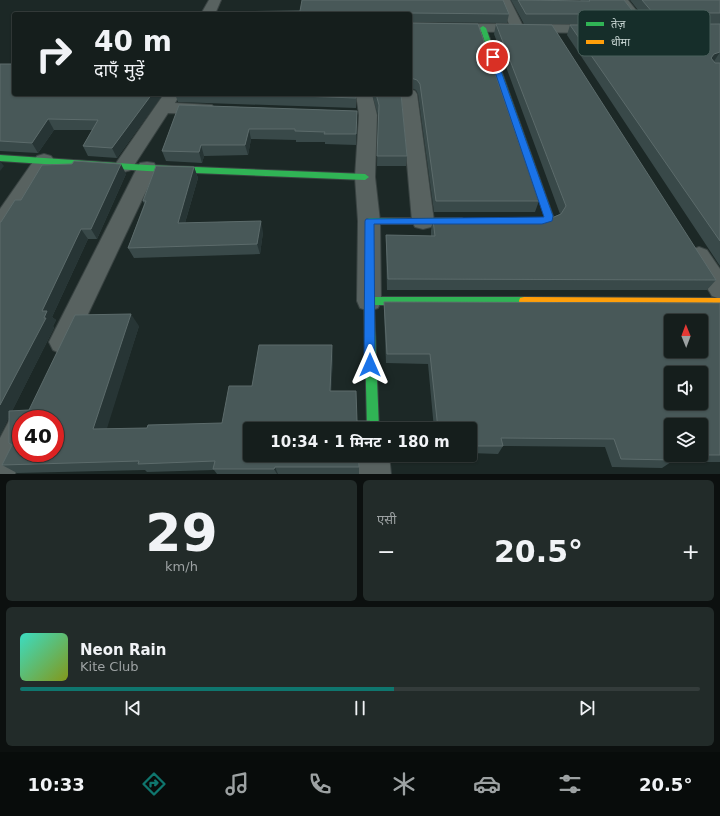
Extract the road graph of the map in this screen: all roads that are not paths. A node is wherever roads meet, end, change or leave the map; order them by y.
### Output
1 (215, 0) edge
2 (504, 0) edge
3 (621, 0) edge
4 (629, 10) edge
5 (209, 12) edge
6 (412, 27) edge
7 (483, 28) junction
8 (518, 29) junction
9 (578, 34) edge
10 (364, 96) edge
11 (409, 96) edge
12 (168, 101) edge
13 (219, 110) edge
14 (0, 158) edge
15 (44, 160) junction
16 (135, 167) junction
17 (365, 177) junction
18 (369, 221) junction
19 (423, 221) junction
20 (470, 221) edge
21 (510, 221) edge
22 (0, 226) edge
23 (691, 243) edge
24 (720, 289) edge
25 (369, 301) junction
26 (720, 302) edge
27 (53, 362) edge
28 (373, 422) edge
29 (12, 446) edge
30 (374, 462) edge
31 (0, 471) edge
32 (375, 474) edge

1 - 5 street
2 - 8 street
3 - 4 street
6 - 7 street
7 - 8 street
7 - 21 street
8 - 9 street
10 - 17 street
11 - 19 street
12 - 13 street
12 - 16 street
14 - 15 street
15 - 16 street
15 - 22 street
16 - 17 street
16 - 27 street
17 - 18 street
18 - 19 street
18 - 25 street
19 - 20 street
23 - 24 street
25 - 26 street
25 - 28 street
29 - 31 street
30 - 32 street

